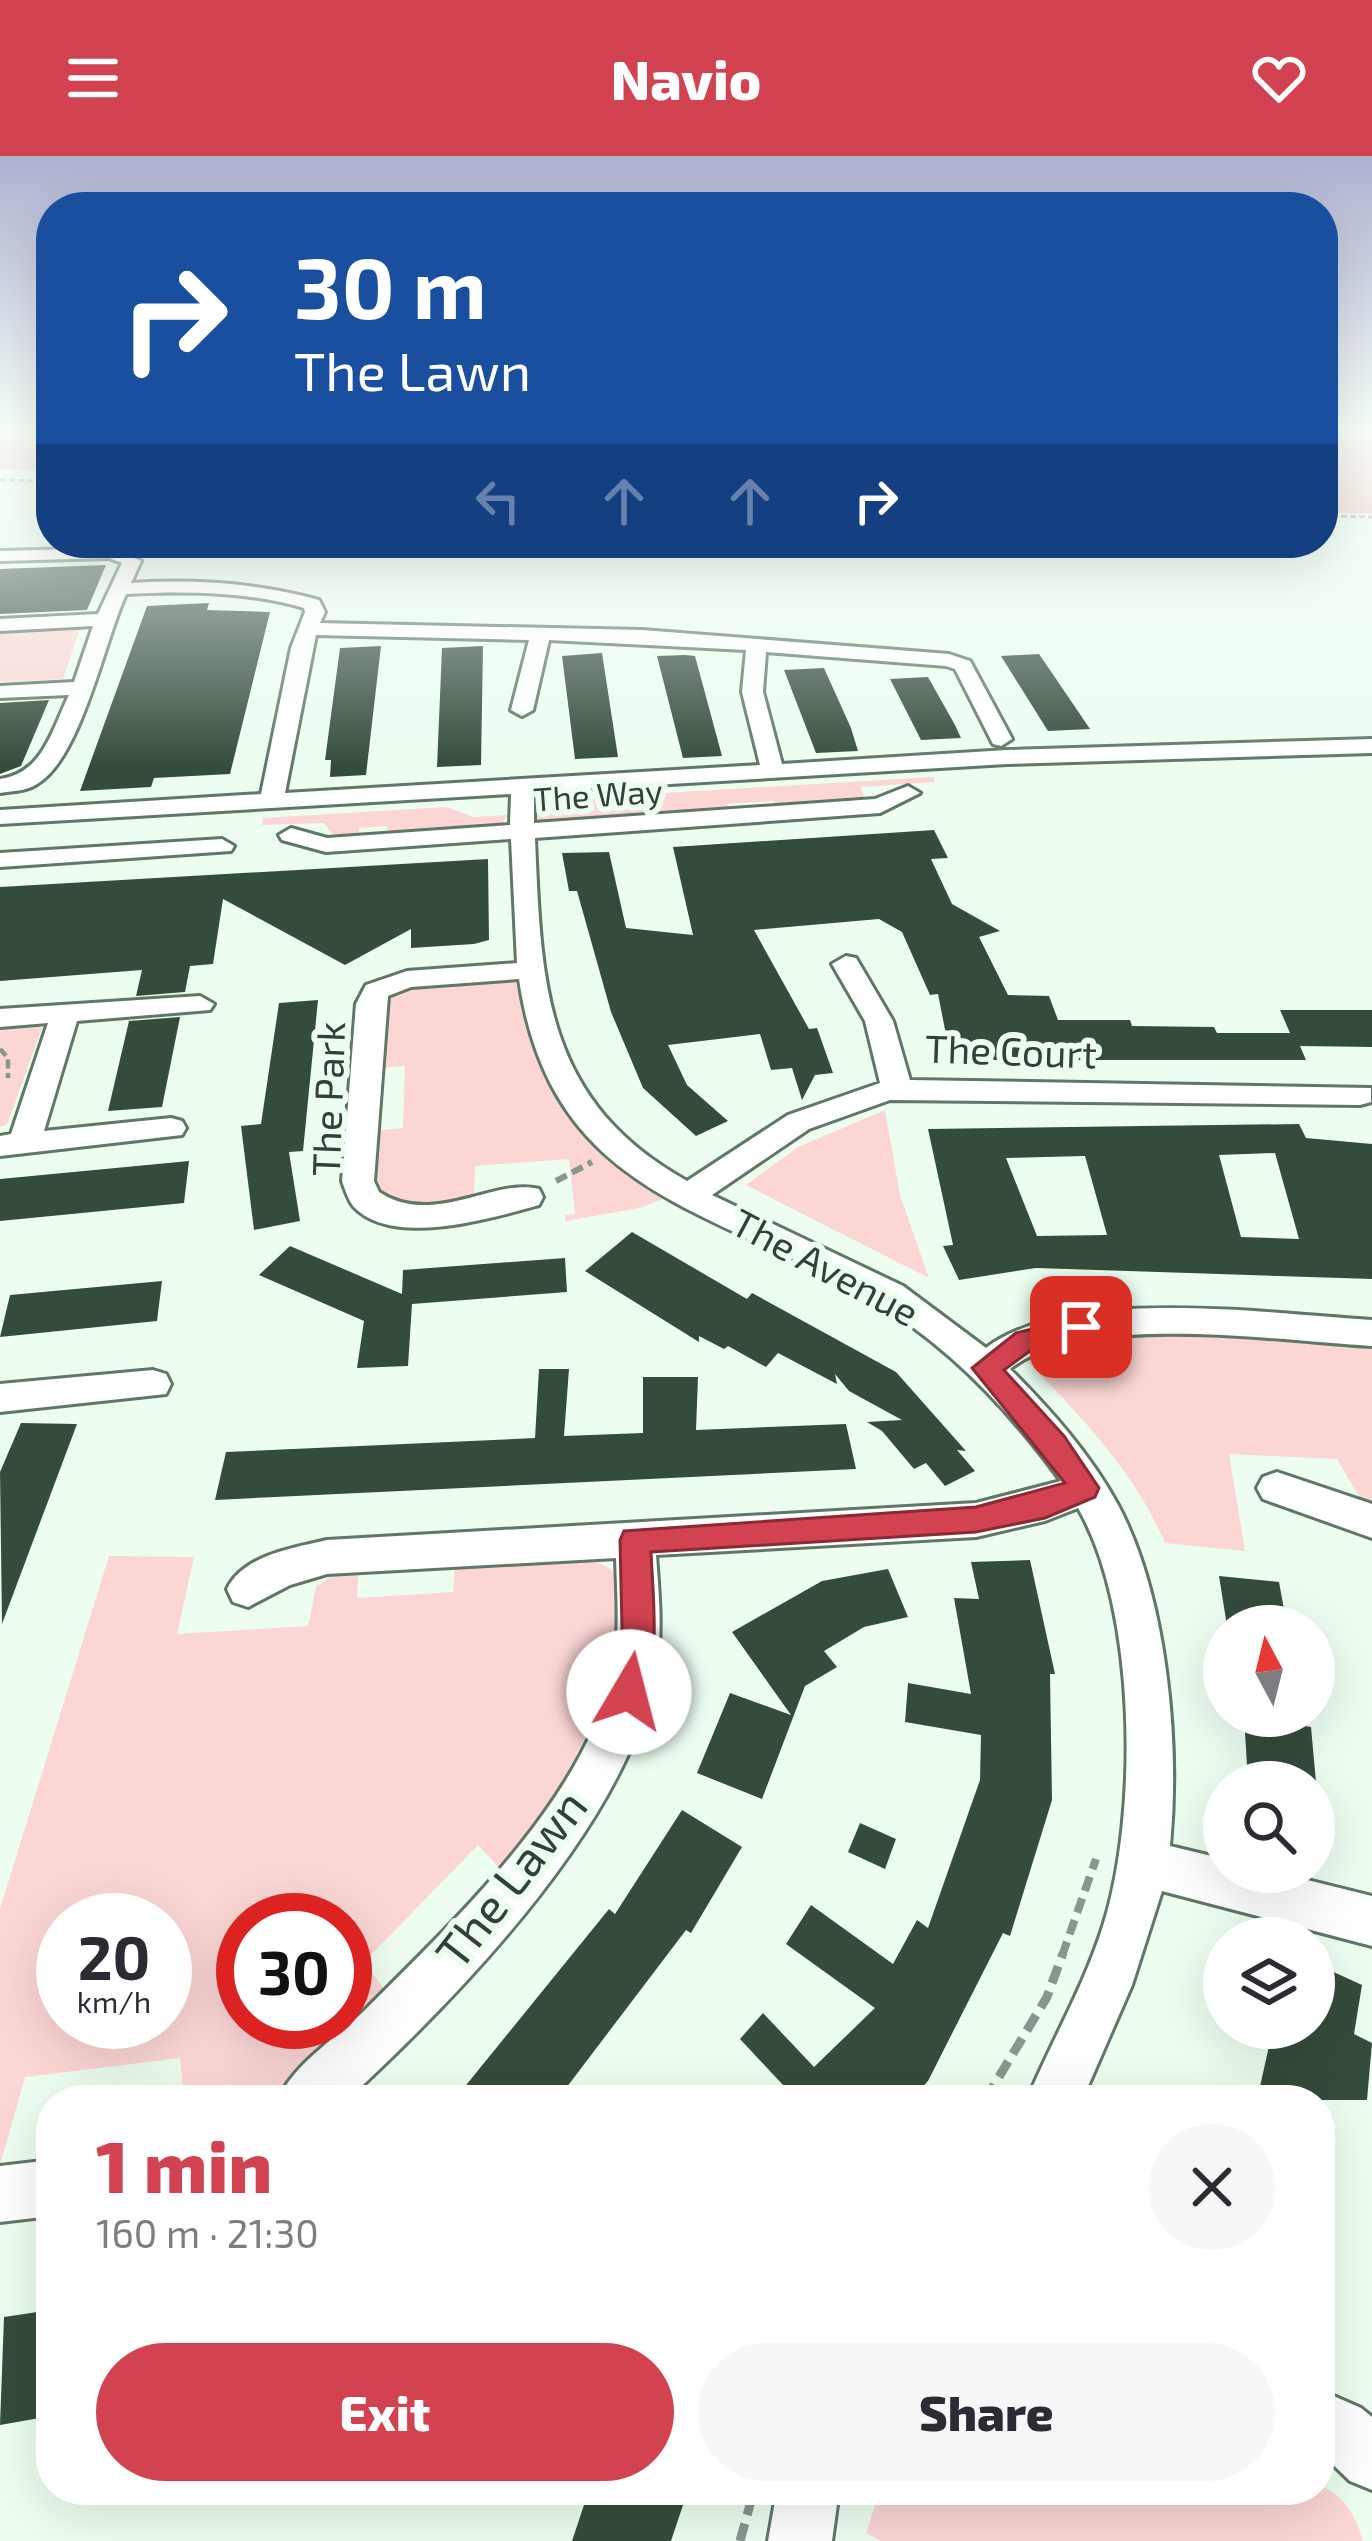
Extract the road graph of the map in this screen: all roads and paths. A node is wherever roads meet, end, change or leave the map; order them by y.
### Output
1 (0, 556) edge
2 (36, 556) edge
3 (128, 558) edge
4 (121, 589) junction
5 (105, 620) junction
6 (0, 625) edge
7 (309, 629) junction
8 (541, 633) junction
9 (758, 644) junction
10 (83, 688) junction
11 (0, 692) edge
12 (522, 710) dead end
13 (1000, 740) dead end
14 (1372, 746) edge
15 (773, 770) junction
16 (0, 786) edge
17 (524, 786) junction
18 (908, 793) dead end
19 (271, 803) junction
20 (0, 818) edge
21 (523, 833) junction
22 (291, 836) dead end
23 (222, 846) dead end
24 (0, 860) edge
25 (846, 964) dead end
26 (530, 970) junction
27 (200, 1004) dead end
28 (65, 1013) junction
29 (0, 1018) edge
30 (0, 1049) edge
31 (5, 1089) dead end
32 (896, 1089) junction
33 (1360, 1096) dead end
34 (171, 1128) dead end
35 (12, 1145) edge
36 (616, 1149) junction
37 (689, 1196) junction
38 (526, 1197) joint
39 (1372, 1334) edge
40 (986, 1368) junction
41 (153, 1384) dead end
42 (0, 1399) edge
43 (1084, 1488) junction
44 (1277, 1488) dead end
45 (1372, 1521) edge
46 (635, 1540) junction
47 (248, 1589) dead end
48 (1098, 1842) dead end
49 (1144, 1863) junction
50 (1372, 1921) edge
51 (325, 2085) edge
52 (995, 2085) edge
53 (1062, 2085) edge
54 (36, 2190) edge
55 (0, 2194) edge
56 (1335, 2427) edge
57 (1372, 2459) edge
58 (750, 2505) edge
59 (806, 2505) edge
60 (740, 2541) edge
61 (800, 2541) edge

1 - 2 street
3 - 4 street
4 - 5 street
4 - 7 street
5 - 6 street
5 - 10 street
7 - 8 street
7 - 19 street
8 - 9 street
8 - 12 street
9 - 13 street
9 - 15 street
10 - 11 street
10 - 16 street
14 - 15 street
15 - 17 street
17 - 19 street
17 - 21 street, The Avenue
18 - 21 street, The Way
19 - 20 street
21 - 22 street, The Way
21 - 26 street, The Avenue
23 - 24 street
25 - 32 street
26 - 36 street, The Avenue
26 - 38 street, The Park
27 - 28 street
28 - 29 street
28 - 35 street
30 - 31 path
32 - 33 street, The Court
32 - 37 street, The Court
34 - 35 street
36 - 37 street, The Avenue
36 - 38 path
37 - 40 street, The Avenue
39 - 40 street
40 - 43 street, The Avenue
41 - 42 street
43 - 46 street
43 - 49 street, The Avenue
44 - 45 street
46 - 47 street
46 - 51 street, The Lawn
48 - 52 path
49 - 50 street
49 - 53 street, The Avenue
54 - 55 street
56 - 57 street
58 - 60 path
59 - 61 street

